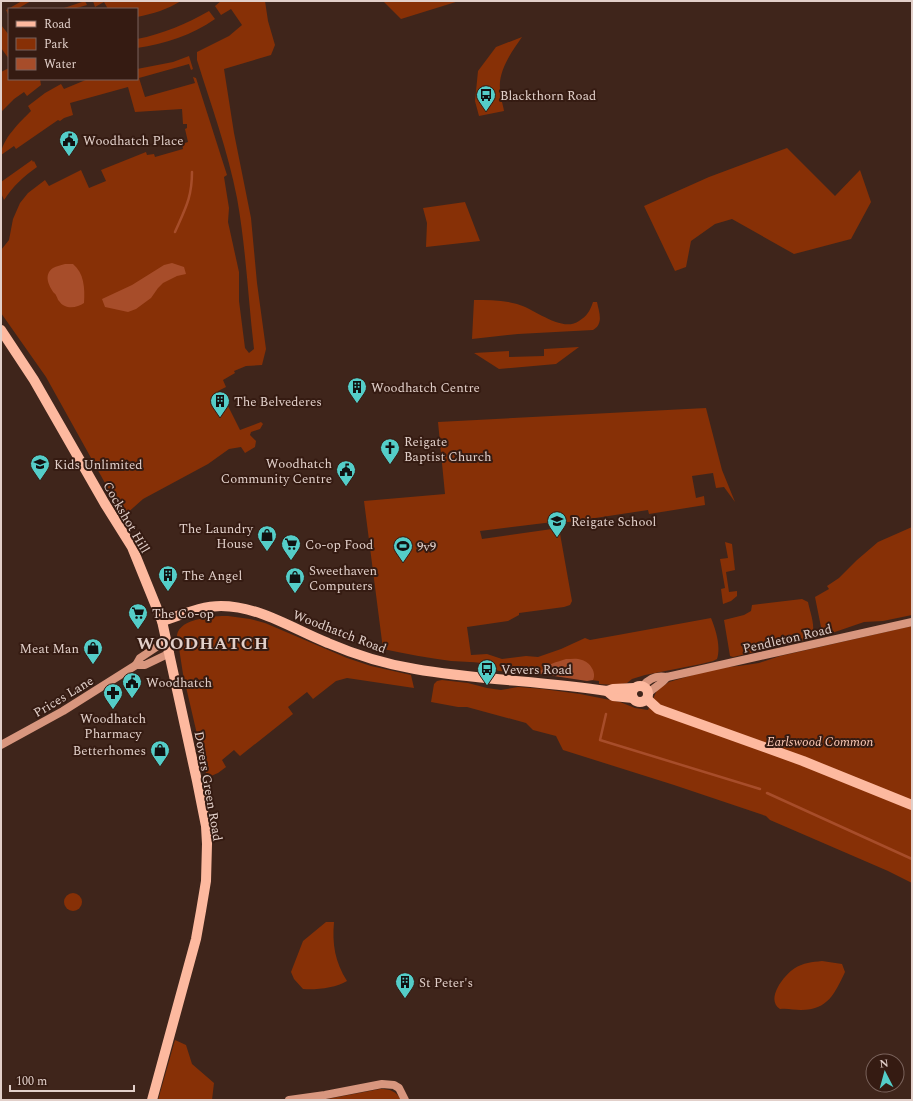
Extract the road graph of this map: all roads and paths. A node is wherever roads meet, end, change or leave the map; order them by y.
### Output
1 (1, 330) edge
2 (162, 621) junction
3 (912, 622) edge
4 (168, 640) junction
5 (170, 653) junction
6 (136, 665) junction
7 (641, 693) junction
8 (1, 744) edge
9 (912, 805) edge
10 (152, 1100) edge
11 (289, 1100) edge
12 (405, 1100) edge

1 - 2 main road, Cockshot Hill
2 - 4 main road, Cockshot Hill
2 - 7 main road, Woodhatch Road
3 - 7 street, Pendleton Road
4 - 5 main road, Dovers Green Road
4 - 6 street, Prices Lane
5 - 6 street, Prices Lane
5 - 10 main road, Dovers Green Road
6 - 8 street, Prices Lane
7 - 9 main road
11 - 12 street

